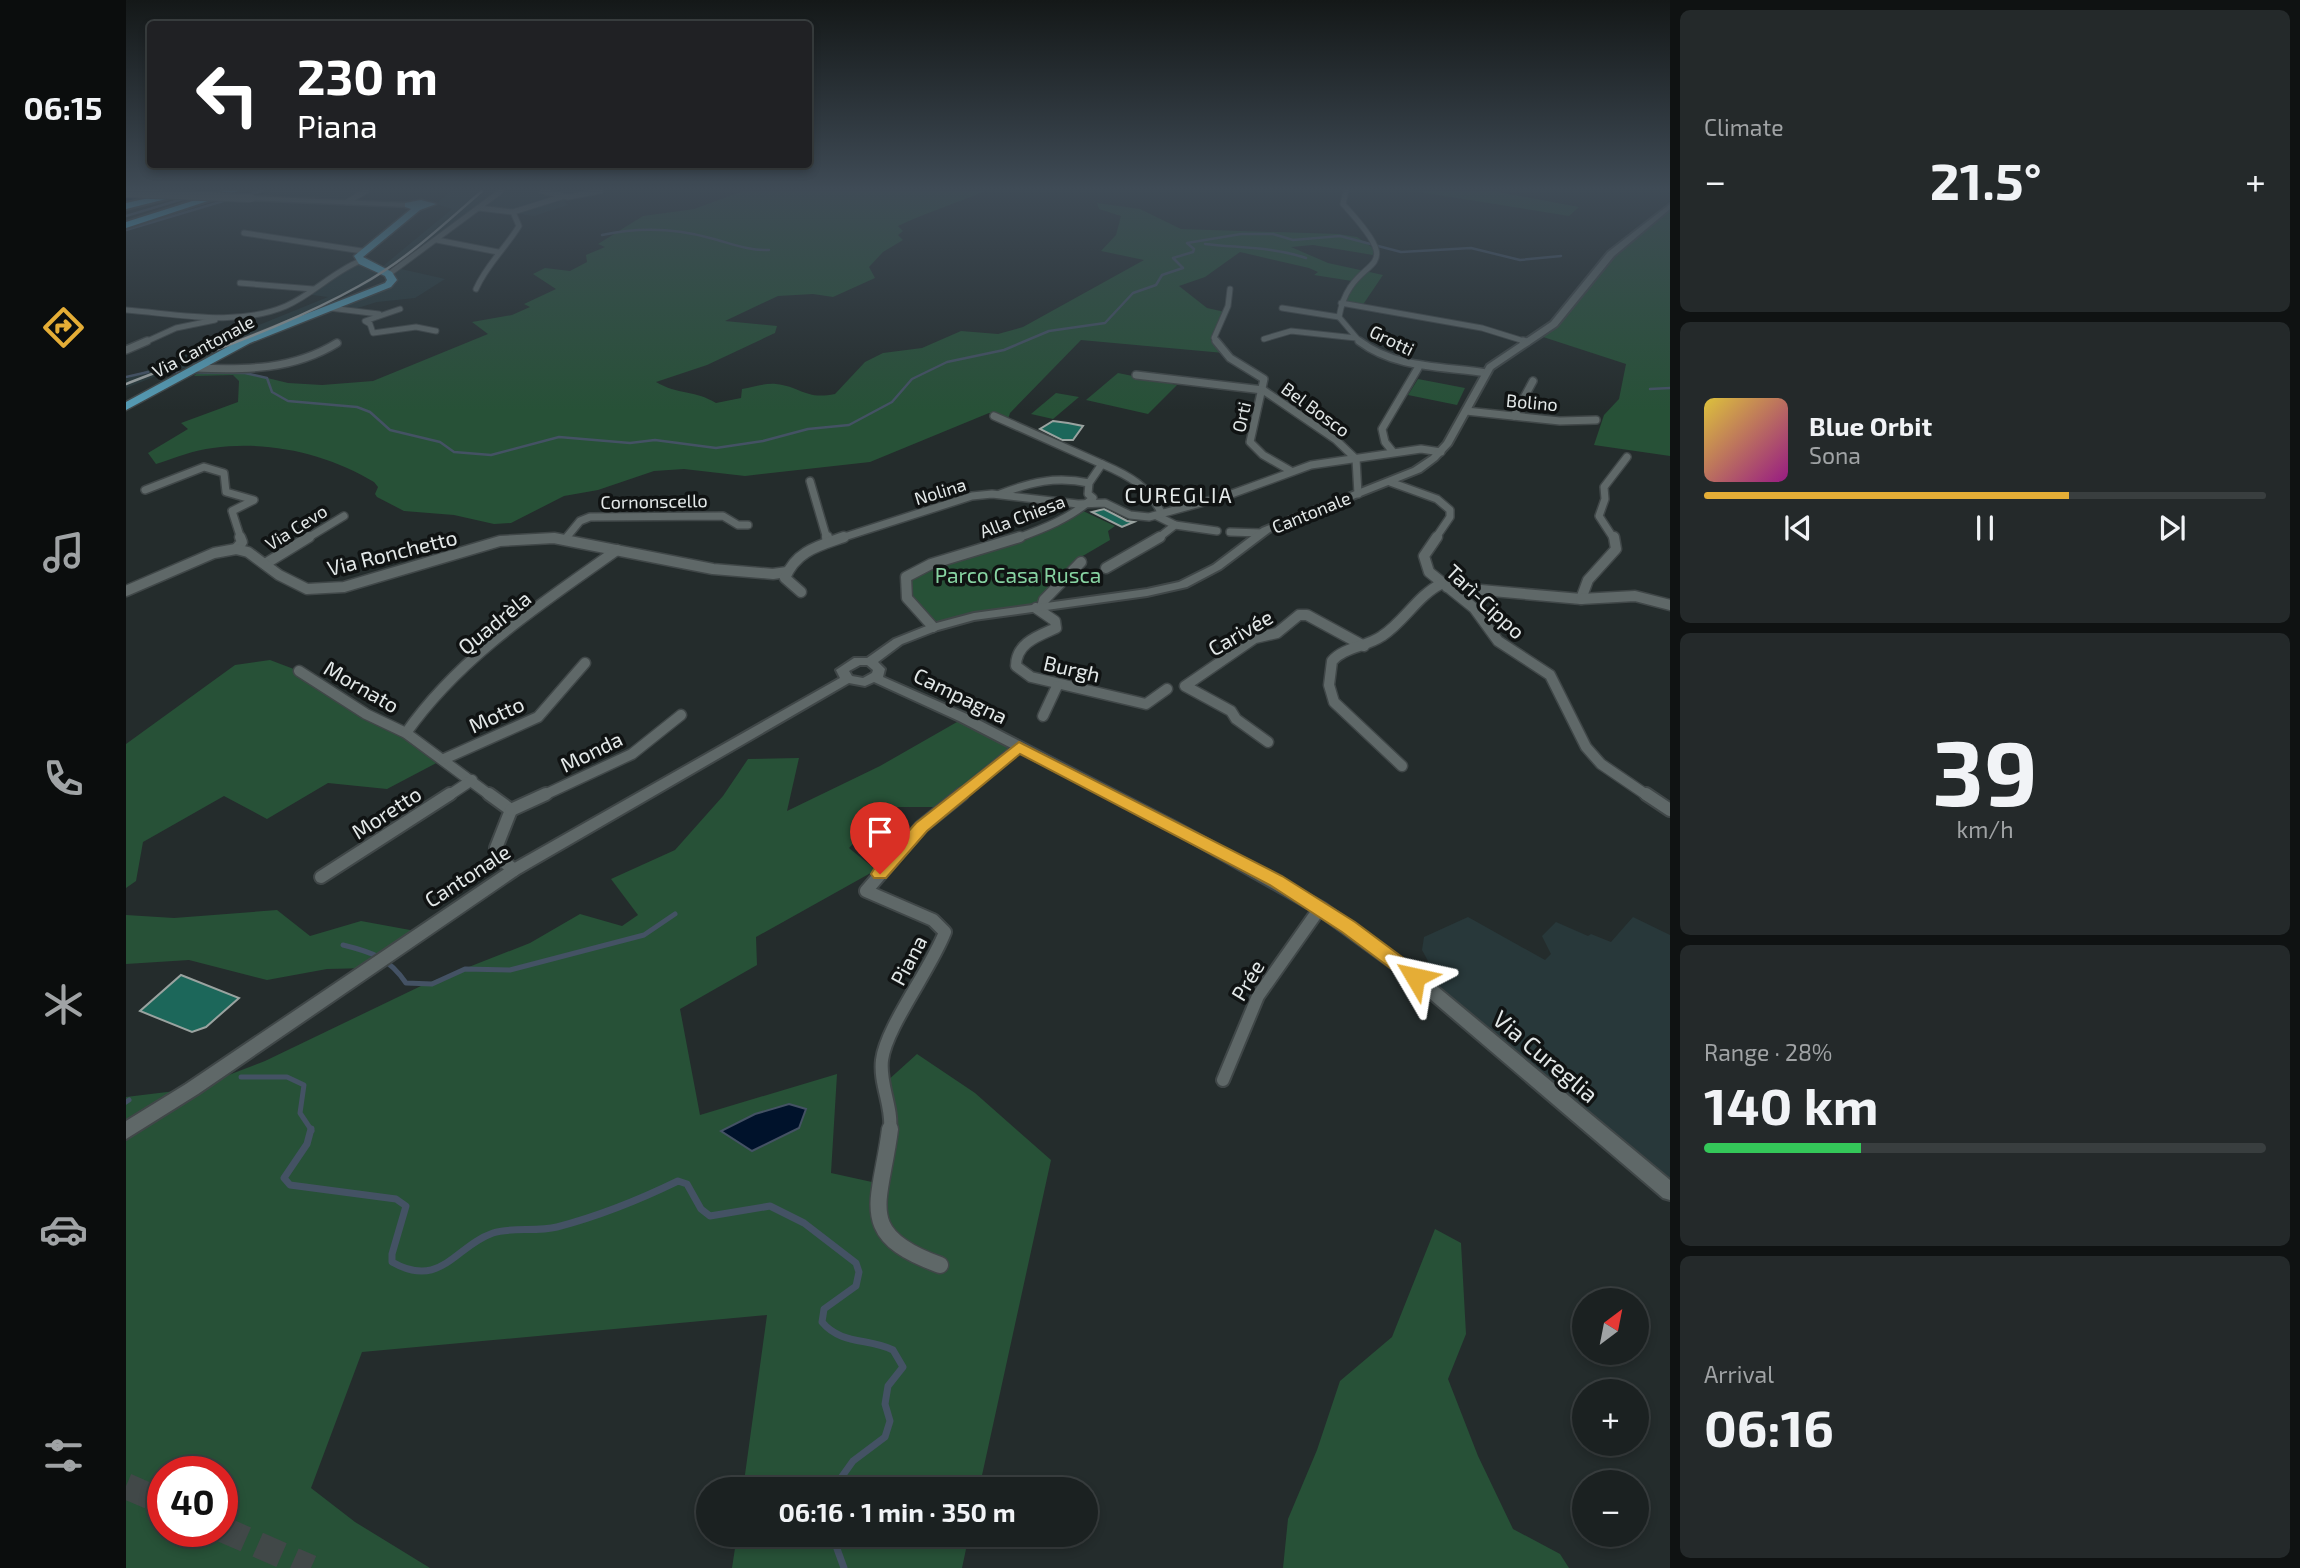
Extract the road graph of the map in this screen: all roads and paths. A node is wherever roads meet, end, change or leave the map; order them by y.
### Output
1 (347, 264) edge
2 (371, 264) edge
3 (403, 264) edge
4 (488, 264) edge
5 (1374, 264) edge
6 (1603, 264) edge
7 (389, 274) junction
8 (240, 283) dead end
9 (313, 289) junction
10 (476, 289) dead end
11 (1230, 289) dead end
12 (1341, 303) junction
13 (330, 308) junction
14 (1282, 308) dead end
15 (400, 309) dead end
16 (127, 311) edge
17 (379, 314) junction
18 (228, 317) junction
19 (1339, 317) junction
20 (436, 331) dead end
21 (1356, 338) junction
22 (1264, 339) dead end
23 (1527, 342) junction
24 (337, 343) dead end
25 (126, 350) edge
26 (1418, 368) junction
27 (190, 371) junction
28 (1486, 373) junction
29 (1136, 375) dead end
30 (1533, 381) dead end
31 (1264, 390) junction
32 (126, 407) edge
33 (1466, 411) junction
34 (994, 416) dead end
35 (1514, 416) junction
36 (1596, 420) dead end
37 (1393, 452) junction
38 (1441, 452) junction
39 (1627, 457) dead end
40 (1356, 459) junction
41 (1102, 464) junction
42 (1291, 471) junction
43 (810, 481) dead end
44 (1390, 482) junction
45 (1089, 483) junction
46 (145, 490) dead end
47 (1358, 494) junction
48 (998, 495) junction
49 (1089, 504) junction
50 (1159, 515) junction
51 (344, 516) dead end
52 (748, 525) dead end
53 (1175, 525) junction
54 (1217, 531) dead end
55 (1230, 532) dead end
56 (1261, 533) junction
57 (566, 538) junction
58 (828, 542) junction
59 (236, 549) junction
60 (617, 550) junction
61 (1081, 562) dead end
62 (265, 564) junction
63 (1106, 568) dead end
64 (787, 572) junction
65 (1444, 585) junction
66 (126, 591) edge
67 (801, 592) dead end
68 (1581, 599) junction
69 (1670, 605) edge
70 (1039, 607) junction
71 (933, 627) junction
72 (1364, 646) junction
73 (870, 662) junction
74 (585, 663) dead end
75 (299, 671) dead end
76 (876, 678) junction
77 (847, 679) junction
78 (1057, 685) junction
79 (1167, 689) dead end
80 (681, 715) dead end
81 (1042, 716) dead end
82 (406, 733) junction
83 (1268, 742) dead end
84 (1019, 747) junction
85 (444, 759) junction
86 (1402, 766) dead end
87 (472, 780) junction
88 (512, 810) junction
89 (1670, 810) edge
90 (514, 870) junction
91 (321, 877) dead end
92 (1320, 908) junction
93 (1391, 959) joint
94 (1223, 1080) dead end
95 (126, 1130) edge
96 (1670, 1192) edge
97 (940, 1265) dead end

1 - 9 street
2 - 7 main road
3 - 7 street
4 - 10 street
5 - 12 street
6 - 23 street, Cantonale
7 - 13 main road, Via Cantonale
8 - 9 street
9 - 18 street
11 - 31 street
12 - 19 street
12 - 23 street
13 - 17 street
13 - 27 main road, Via Cantonale
14 - 19 street
15 - 17 street
16 - 18 street
17 - 20 street
18 - 25 street
19 - 21 street, Grotti
21 - 22 street
21 - 26 street, Grotti
23 - 28 street, Cantonale
24 - 27 street
26 - 28 street, Grotti
26 - 37 street
27 - 32 main road, Via Cantonale
28 - 33 street, Cantonale
29 - 31 street, Bel Bosco
30 - 35 street
31 - 40 street, Bel Bosco
31 - 42 street, Orti
33 - 35 street, Bolino
33 - 38 street, Cantonale
34 - 41 street
35 - 36 street, Bolino
37 - 38 street
37 - 40 street
38 - 44 street, Cantonale
39 - 68 street
40 - 42 street
40 - 47 street, Bel Bosco
41 - 45 street, Alla Chiesa
41 - 50 street
42 - 50 street
43 - 58 street
44 - 47 street, Cantonale
44 - 65 street, Tarì-Cippo
45 - 48 street
45 - 49 street, Alla Chiesa
46 - 59 street
47 - 56 street, Cantonale
48 - 49 street, Nolina
48 - 58 street, Nolina
49 - 50 street, Nolina
49 - 71 street, Alla Chiesa
50 - 53 street
51 - 62 street, Via Cevo
52 - 57 street, Cornonscello
53 - 54 street
53 - 63 street
55 - 56 street
56 - 70 street, Cantonale
57 - 60 street
57 - 62 street, Via Ronchetto
58 - 64 street, Nolina
59 - 62 street, Via Ronchetto
59 - 66 street
60 - 64 street
60 - 82 street, Quadrèla
61 - 70 street
64 - 67 street
65 - 68 street
65 - 72 street
65 - 89 street, Tarì-Cippo
68 - 69 street
70 - 71 street, Cantonale
70 - 78 street, Burgh
71 - 73 street, Cantonale
72 - 83 street, Carivée
72 - 86 street
73 - 76 street
73 - 77 street, Cantonale
74 - 85 street, Motto
75 - 82 street, Mornato
76 - 77 street
76 - 84 street, Campagna
77 - 90 street, Cantonale
78 - 79 street, Burgh
78 - 81 street
80 - 88 street, Monda
82 - 85 street
84 - 92 street, Campagna
84 - 97 street, Piana
85 - 87 street
87 - 88 street
87 - 91 street, Moretto
88 - 90 street
90 - 95 street, Cantonale
92 - 93 street, Campagna
92 - 94 street, Prée
93 - 96 street, Via Cureglia

